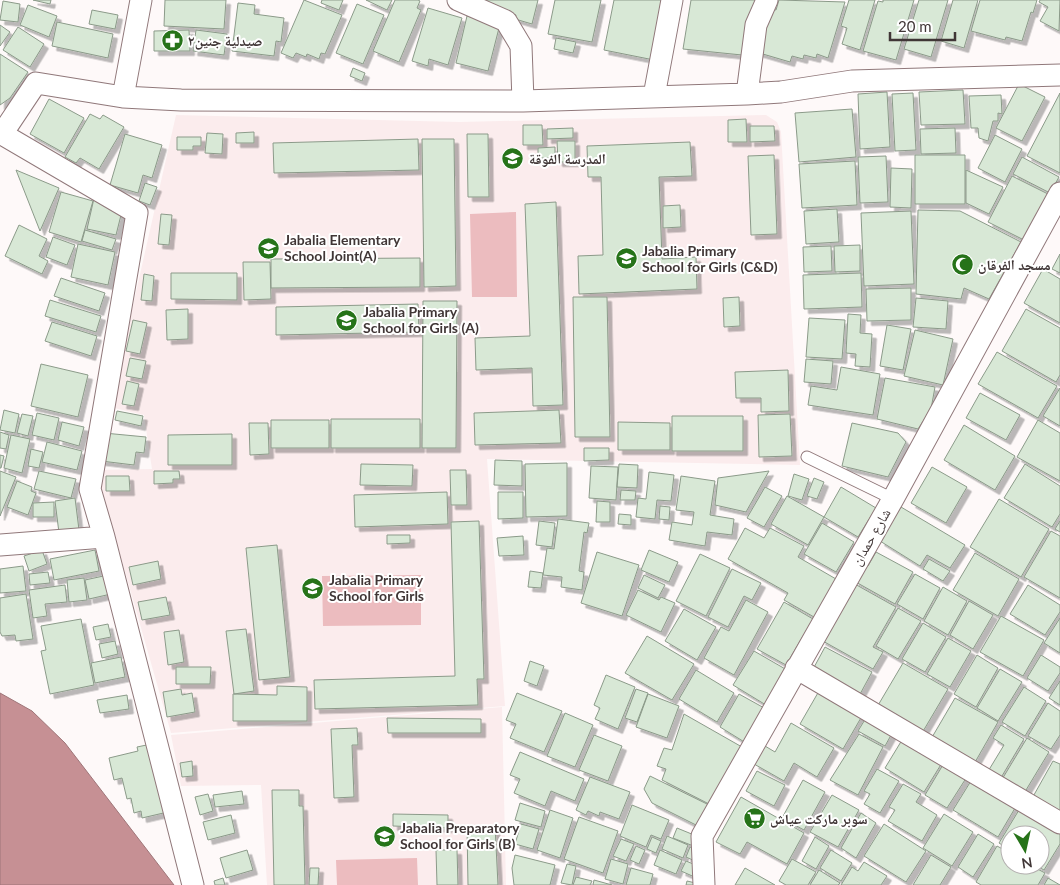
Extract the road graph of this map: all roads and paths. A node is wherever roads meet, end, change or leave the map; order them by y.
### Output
1 (141, 0) edge
2 (458, 0) edge
3 (672, 0) edge
4 (768, 0) edge
5 (1060, 75) edge
6 (747, 94) junction
7 (654, 96) junction
8 (123, 97) junction
9 (523, 101) junction
10 (1060, 193) edge
11 (807, 457) dead end
12 (893, 499) junction
13 (104, 537) junction
14 (0, 545) edge
15 (796, 668) junction
16 (1060, 823) edge
17 (193, 885) edge
18 (704, 885) edge

1 - 8 street
2 - 9 street
3 - 7 street
4 - 6 street
5 - 6 street
6 - 7 street
7 - 9 street
8 - 9 street
8 - 13 street
10 - 12 street, شارع حمدان
11 - 12 lane
12 - 15 street, شارع حمدان
13 - 14 street
13 - 17 street
15 - 16 street
15 - 18 street, شارع حمدان

